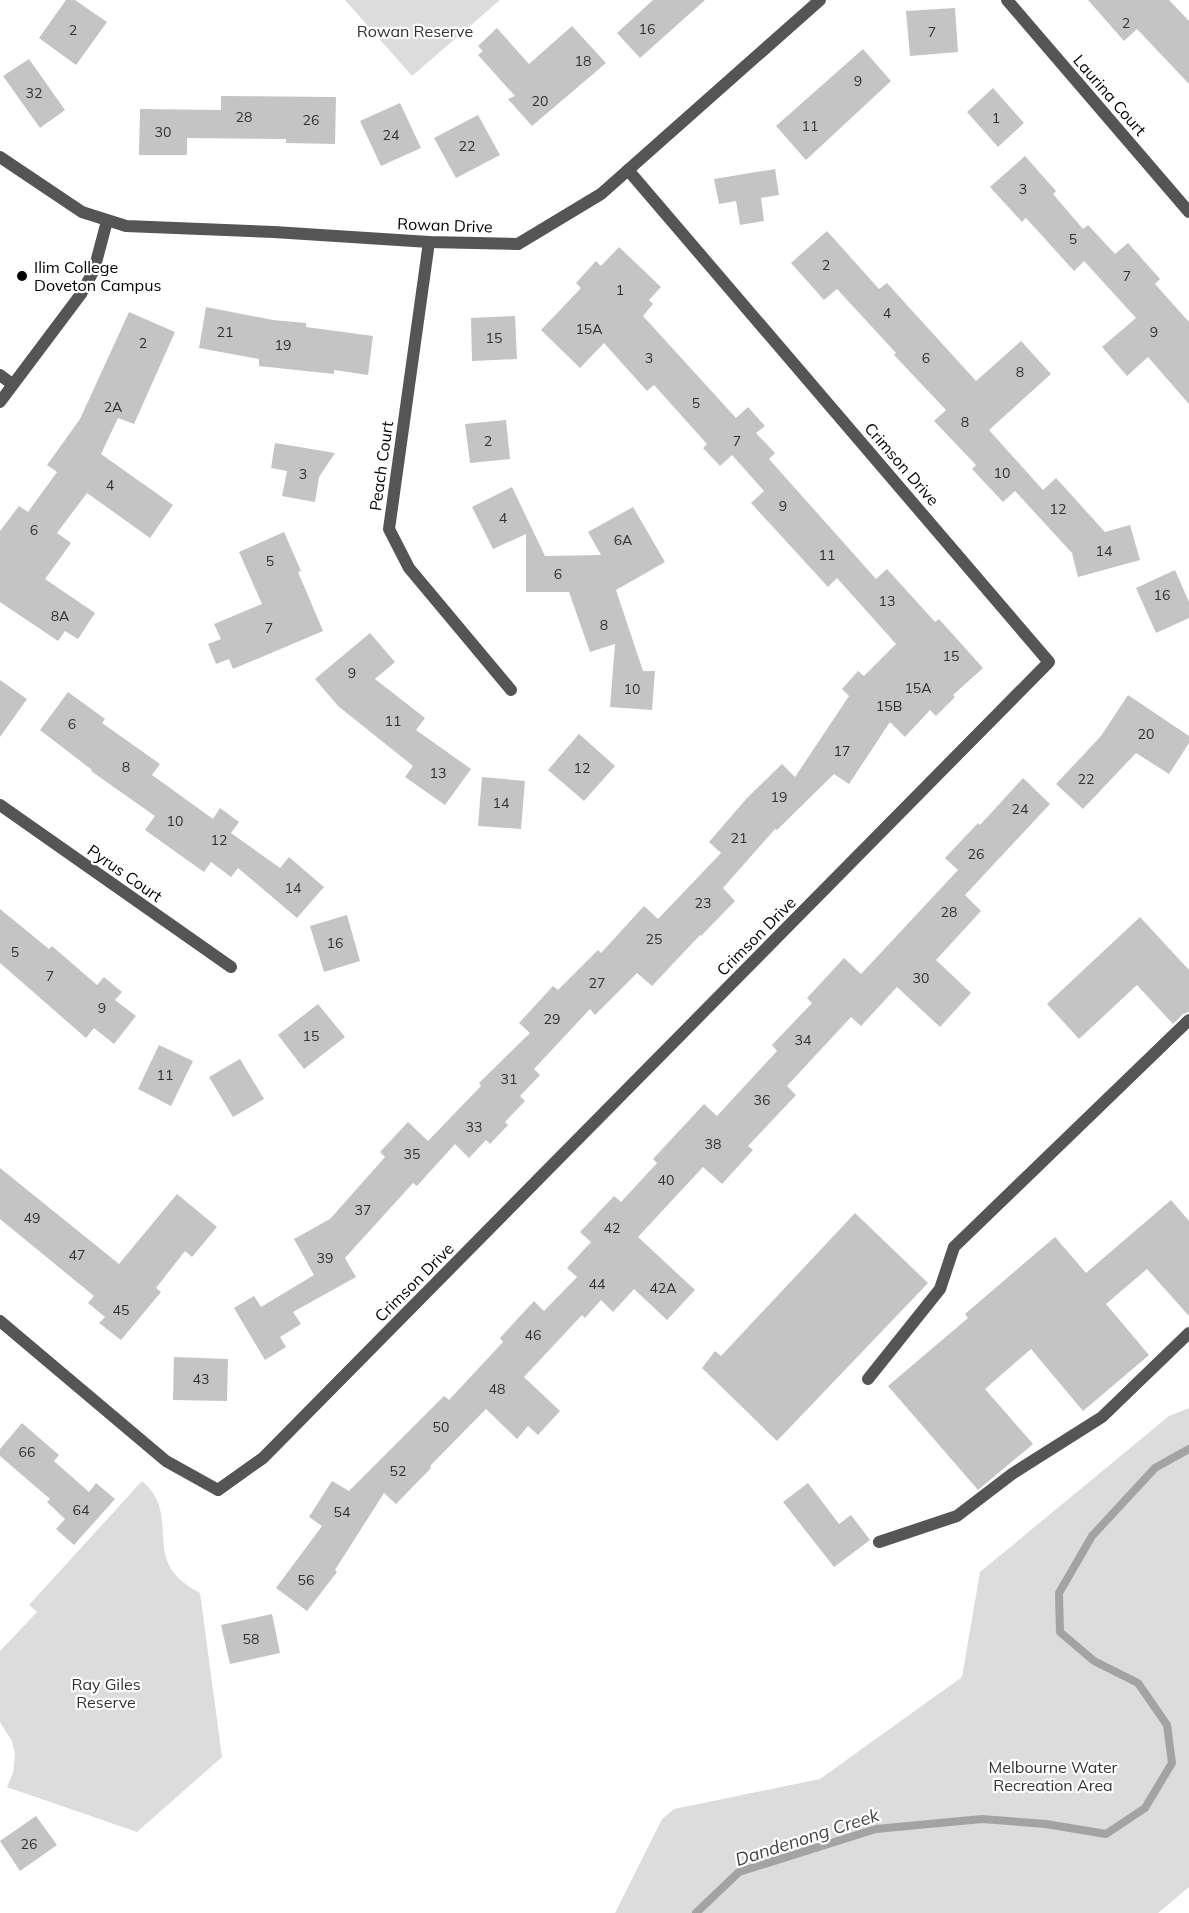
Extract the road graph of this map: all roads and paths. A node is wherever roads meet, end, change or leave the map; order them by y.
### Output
1 (820, 0) edge
2 (1007, 0) edge
3 (0, 157) edge
4 (628, 170) junction
5 (1189, 212) edge
6 (107, 221) junction
7 (429, 242) junction
8 (0, 375) edge
9 (12, 384) junction
10 (0, 402) edge
11 (511, 690) dead end
12 (0, 805) edge
13 (231, 968) dead end
14 (1189, 1020) edge
15 (0, 1321) edge
16 (1189, 1334) edge
17 (867, 1379) dead end
18 (879, 1542) dead end

1 - 4 street, Rowan Drive
2 - 5 street, Laurina Court
3 - 6 street, Rowan Drive
4 - 7 street, Rowan Drive
4 - 15 street, Crimson Drive
6 - 7 street, Rowan Drive
6 - 9 street
7 - 11 street, Peach Court
8 - 9 street
9 - 10 street
12 - 13 street, Pyrus Court
14 - 17 street
16 - 18 street

